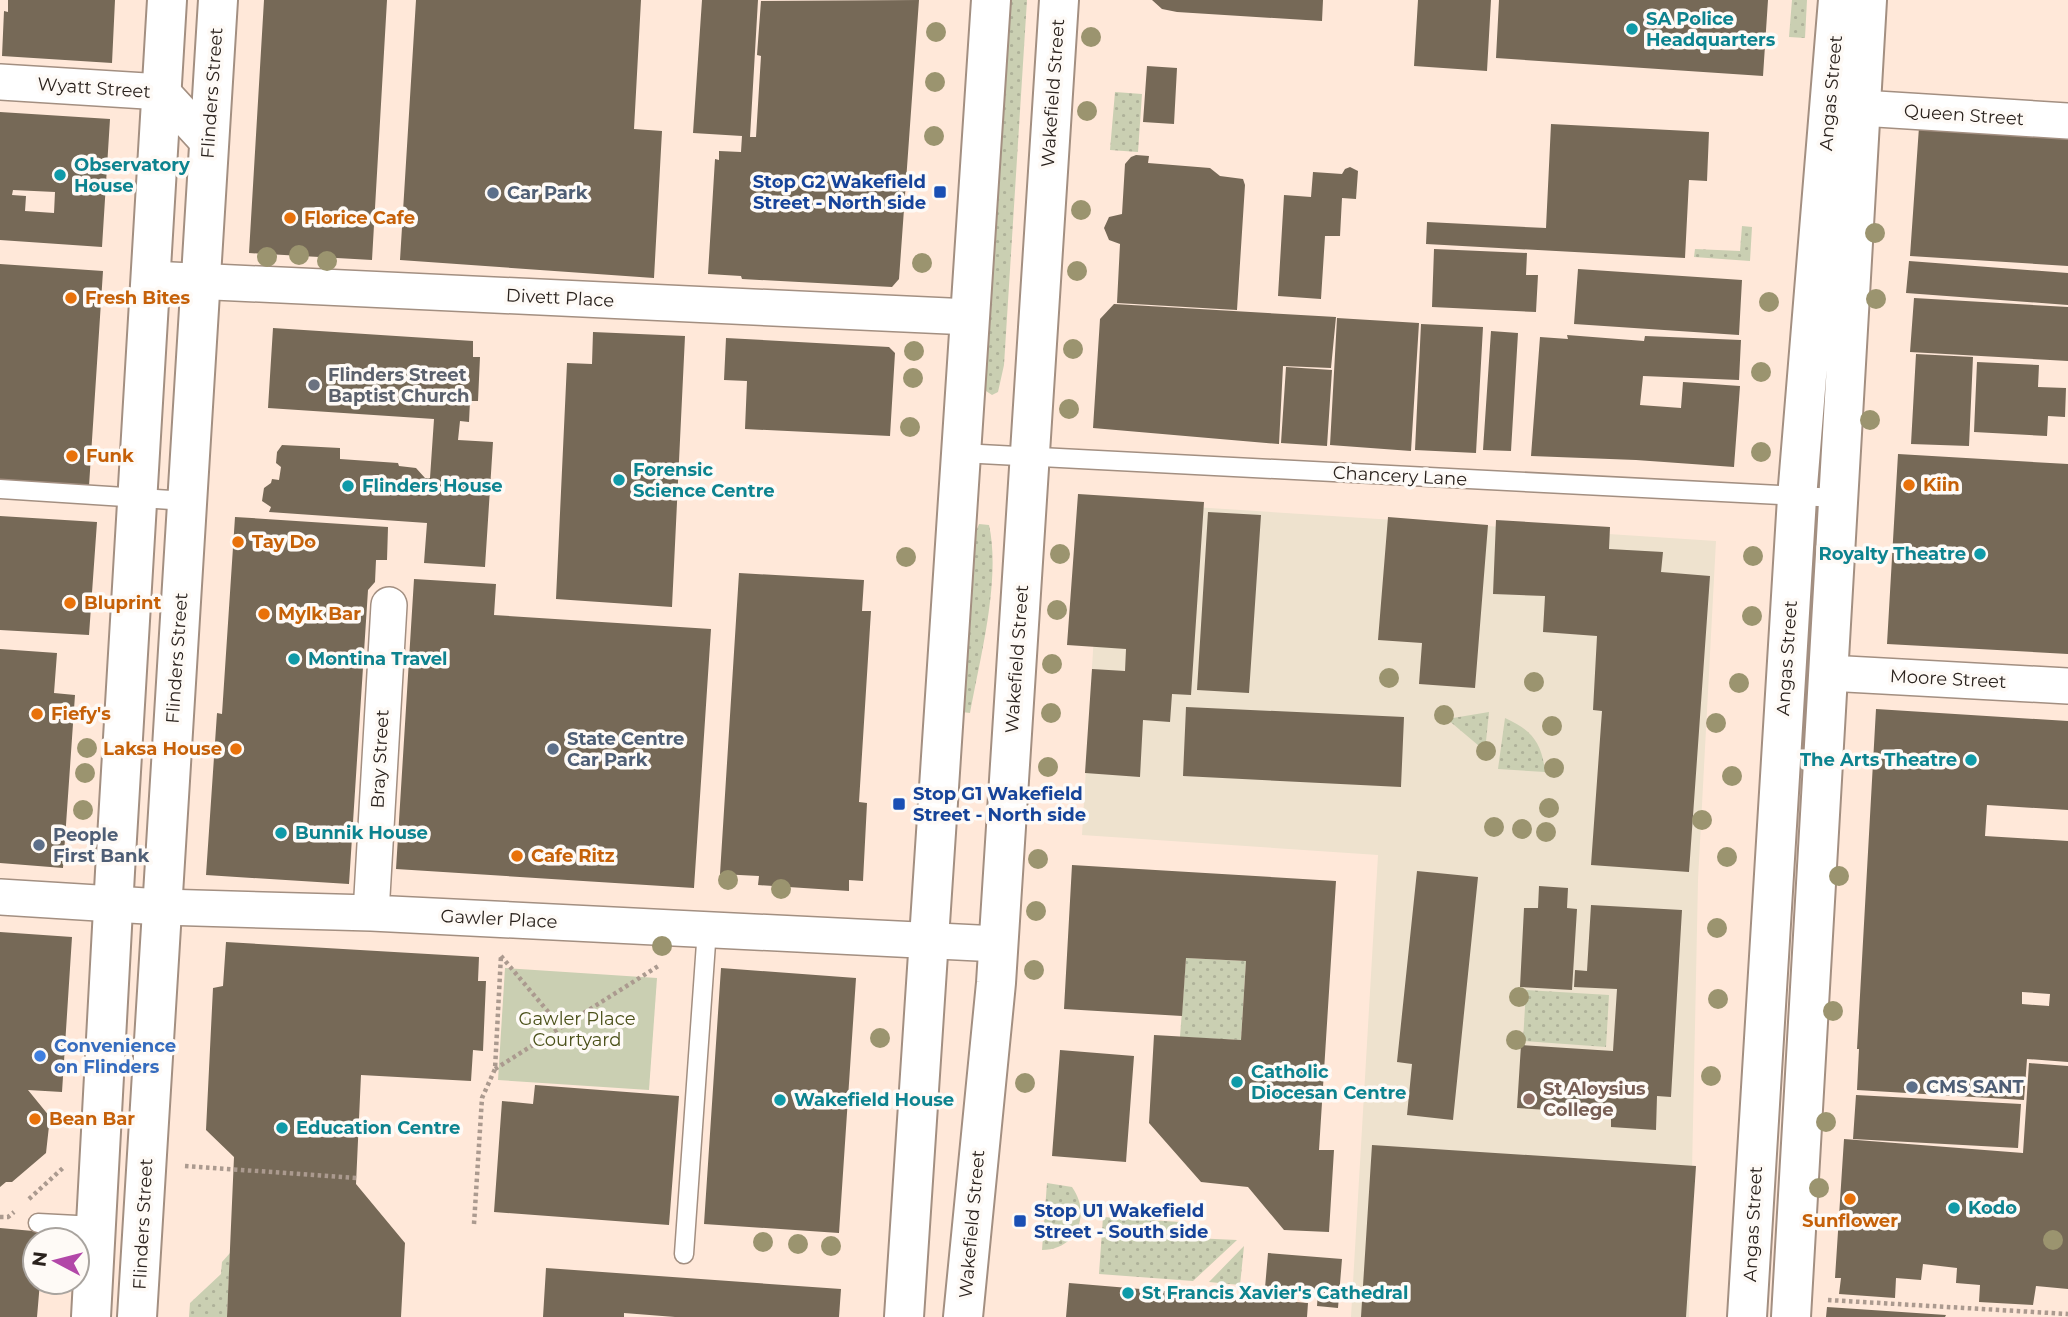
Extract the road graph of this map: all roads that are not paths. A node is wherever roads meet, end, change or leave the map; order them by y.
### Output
1 (167, 0) edge
2 (218, 0) edge
3 (991, 0) edge
4 (1059, 0) edge
5 (1838, 0) edge
6 (1867, 0) edge
7 (0, 82) edge
8 (162, 92) junction
9 (1861, 108) junction
10 (2068, 121) edge
11 (209, 143) junction
12 (150, 279) junction
13 (200, 282) junction
14 (970, 317) junction
15 (961, 453) junction
16 (1030, 456) junction
17 (0, 489) edge
18 (137, 498) junction
19 (1797, 498) junction
20 (1838, 498) junction
21 (187, 501) junction
22 (389, 605) dead end
23 (1828, 673) junction
24 (2068, 686) edge
25 (0, 897) edge
26 (113, 904) junction
27 (162, 907) junction
28 (371, 913) junction
29 (707, 929) junction
30 (929, 940) junction
31 (998, 944) junction
32 (38, 1223) dead end
33 (96, 1226) junction
34 (684, 1254) dead end
35 (1791, 1308) edge
36 (91, 1317) edge
37 (137, 1317) edge
38 (904, 1317) edge
39 (964, 1317) edge
40 (1747, 1317) edge

1 - 8 street
2 - 11 street, Flinders Street
3 - 14 street
4 - 16 street, Wakefield Street
5 - 19 street, Angas Street
6 - 9 street, Angas Street
7 - 8 street, Wyatt Street
8 - 11 street, Wyatt Street
8 - 12 street
9 - 10 street, Queen Street
9 - 20 street, Angas Street
11 - 13 street, Flinders Street
12 - 13 street, Divett Place
12 - 18 street
13 - 14 street, Divett Place
13 - 21 street, Flinders Street
14 - 15 street
15 - 16 lane, Chancery Lane
15 - 30 street
16 - 19 lane, Chancery Lane
16 - 31 street, Wakefield Street
17 - 18 lane
18 - 21 lane
18 - 26 street
19 - 20 lane, Chancery Lane
19 - 40 street, Angas Street
20 - 23 street, Angas Street
21 - 27 street, Flinders Street
22 - 28 street, Bray Street
23 - 24 street, Moore Street
23 - 35 street, Angas Street
25 - 26 street, Gawler Place
26 - 27 street, Gawler Place
26 - 33 street
27 - 28 street, Gawler Place
27 - 37 street, Flinders Street
28 - 29 street, Gawler Place
29 - 30 street, Gawler Place
29 - 34 lane
30 - 31 street, Gawler Place
30 - 38 street
31 - 39 street, Wakefield Street
32 - 33 lane
33 - 36 street

